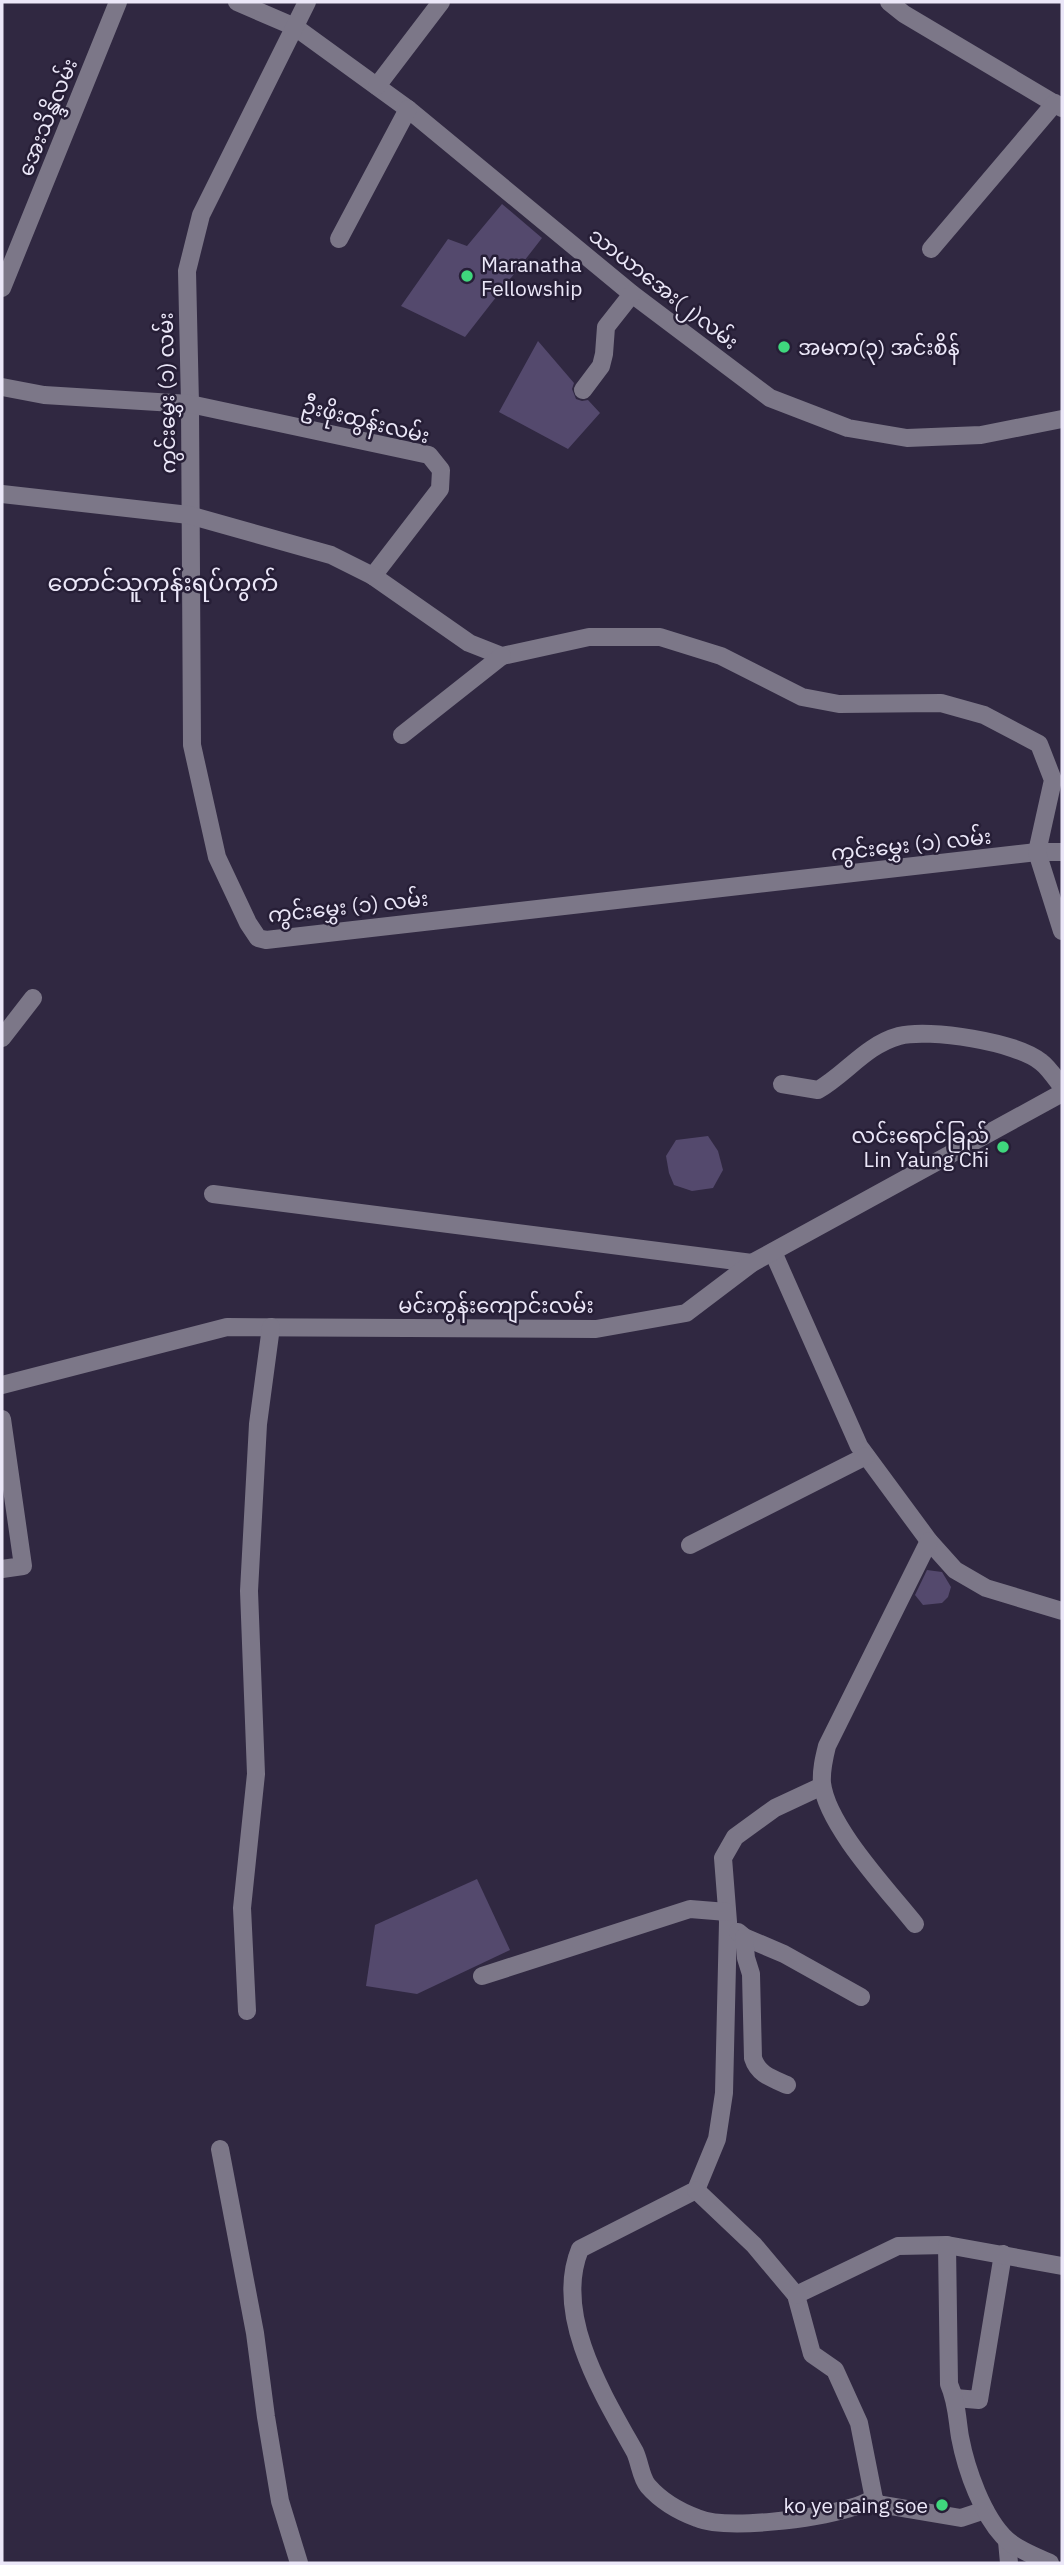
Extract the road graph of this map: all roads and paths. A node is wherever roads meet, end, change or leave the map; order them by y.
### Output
1 (118, 2) edge
2 (237, 2) edge
3 (307, 2) edge
4 (441, 2) edge
5 (889, 2) edge
6 (295, 27) junction
7 (377, 86) junction
8 (1058, 105) edge
9 (408, 109) junction
10 (340, 239) dead end
11 (931, 249) dead end
12 (2, 289) edge
13 (632, 294) junction
14 (2, 387) edge
15 (583, 390) dead end
16 (190, 404) junction
17 (1062, 419) edge
18 (2, 494) edge
19 (189, 515) junction
20 (373, 576) junction
21 (502, 656) junction
22 (402, 735) dead end
23 (1037, 852) junction
24 (1062, 852) edge
25 (1062, 931) edge
26 (33, 998) dead end
27 (2, 1038) edge
28 (782, 1084) dead end
29 (1062, 1087) edge
30 (1062, 1093) edge
31 (213, 1194) dead end
32 (773, 1252) junction
33 (752, 1263) junction
34 (271, 1327) junction
35 (2, 1385) edge
36 (2, 1419) edge
37 (866, 1457) junction
38 (929, 1541) junction
39 (690, 1545) dead end
40 (2, 1569) edge
41 (1062, 1611) edge
42 (822, 1786) junction
43 (727, 1917) junction
44 (915, 1924) dead end
45 (744, 1937) junction
46 (482, 1976) dead end
47 (861, 1997) dead end
48 (247, 2011) dead end
49 (787, 2085) dead end
50 (220, 2149) dead end
51 (696, 2190) junction
52 (947, 2245) junction
53 (1003, 2254) junction
54 (1062, 2266) edge
55 (796, 2295) junction
56 (955, 2398) junction
57 (874, 2499) junction
58 (985, 2510) junction
59 (1007, 2541) junction
60 (299, 2563) edge
61 (1009, 2563) edge
62 (1050, 2563) edge

1 - 12 street, အေးသိန္ဒိလမ်း
2 - 6 street, သာယာအေး(၂)လမ်း
3 - 6 street, ကွင်းမွှေး (၁) လမ်း
4 - 7 street
5 - 8 street
6 - 7 street, သာယာအေး(၂)လမ်း
6 - 16 street, ကွင်းမွှေး (၁) လမ်း
7 - 9 street, သာယာအေး(၂)လမ်း
8 - 11 street
9 - 10 street
9 - 13 street, သာယာအေး(၂)လမ်း
13 - 15 street
13 - 17 street, သာယာအေး(၂)လမ်း
14 - 16 street, ဦးဖိုးထွန်းလမ်း
16 - 19 street, ကွင်းမွှေး (၁) လမ်း
16 - 20 street, ဦးဖိုးထွန်းလမ်း
18 - 19 street
19 - 20 street
19 - 23 street, ကွင်းမွှေး (၁) လမ်း
20 - 21 street
21 - 22 street
21 - 23 street
23 - 24 street
23 - 25 street
26 - 27 street
28 - 29 street
30 - 32 street, မင်းကွန်းကျောင်းလမ်း
31 - 33 street
32 - 33 street, မင်းကွန်းကျောင်းလမ်း
32 - 37 street
33 - 34 street, မင်းကွန်းကျောင်းလမ်း
34 - 35 street, မင်းကွန်းကျောင်းလမ်း
34 - 48 street
36 - 40 street
37 - 38 street
37 - 39 street
38 - 41 street
38 - 42 street
42 - 43 street
42 - 44 street
43 - 45 street
43 - 46 street
43 - 51 street
45 - 47 street
45 - 49 street
50 - 60 street
51 - 55 street
51 - 57 street
52 - 53 street
52 - 55 street
52 - 56 street
53 - 54 street
53 - 56 street
55 - 57 street
56 - 58 street
57 - 58 street
58 - 59 street
59 - 61 street
59 - 62 street

